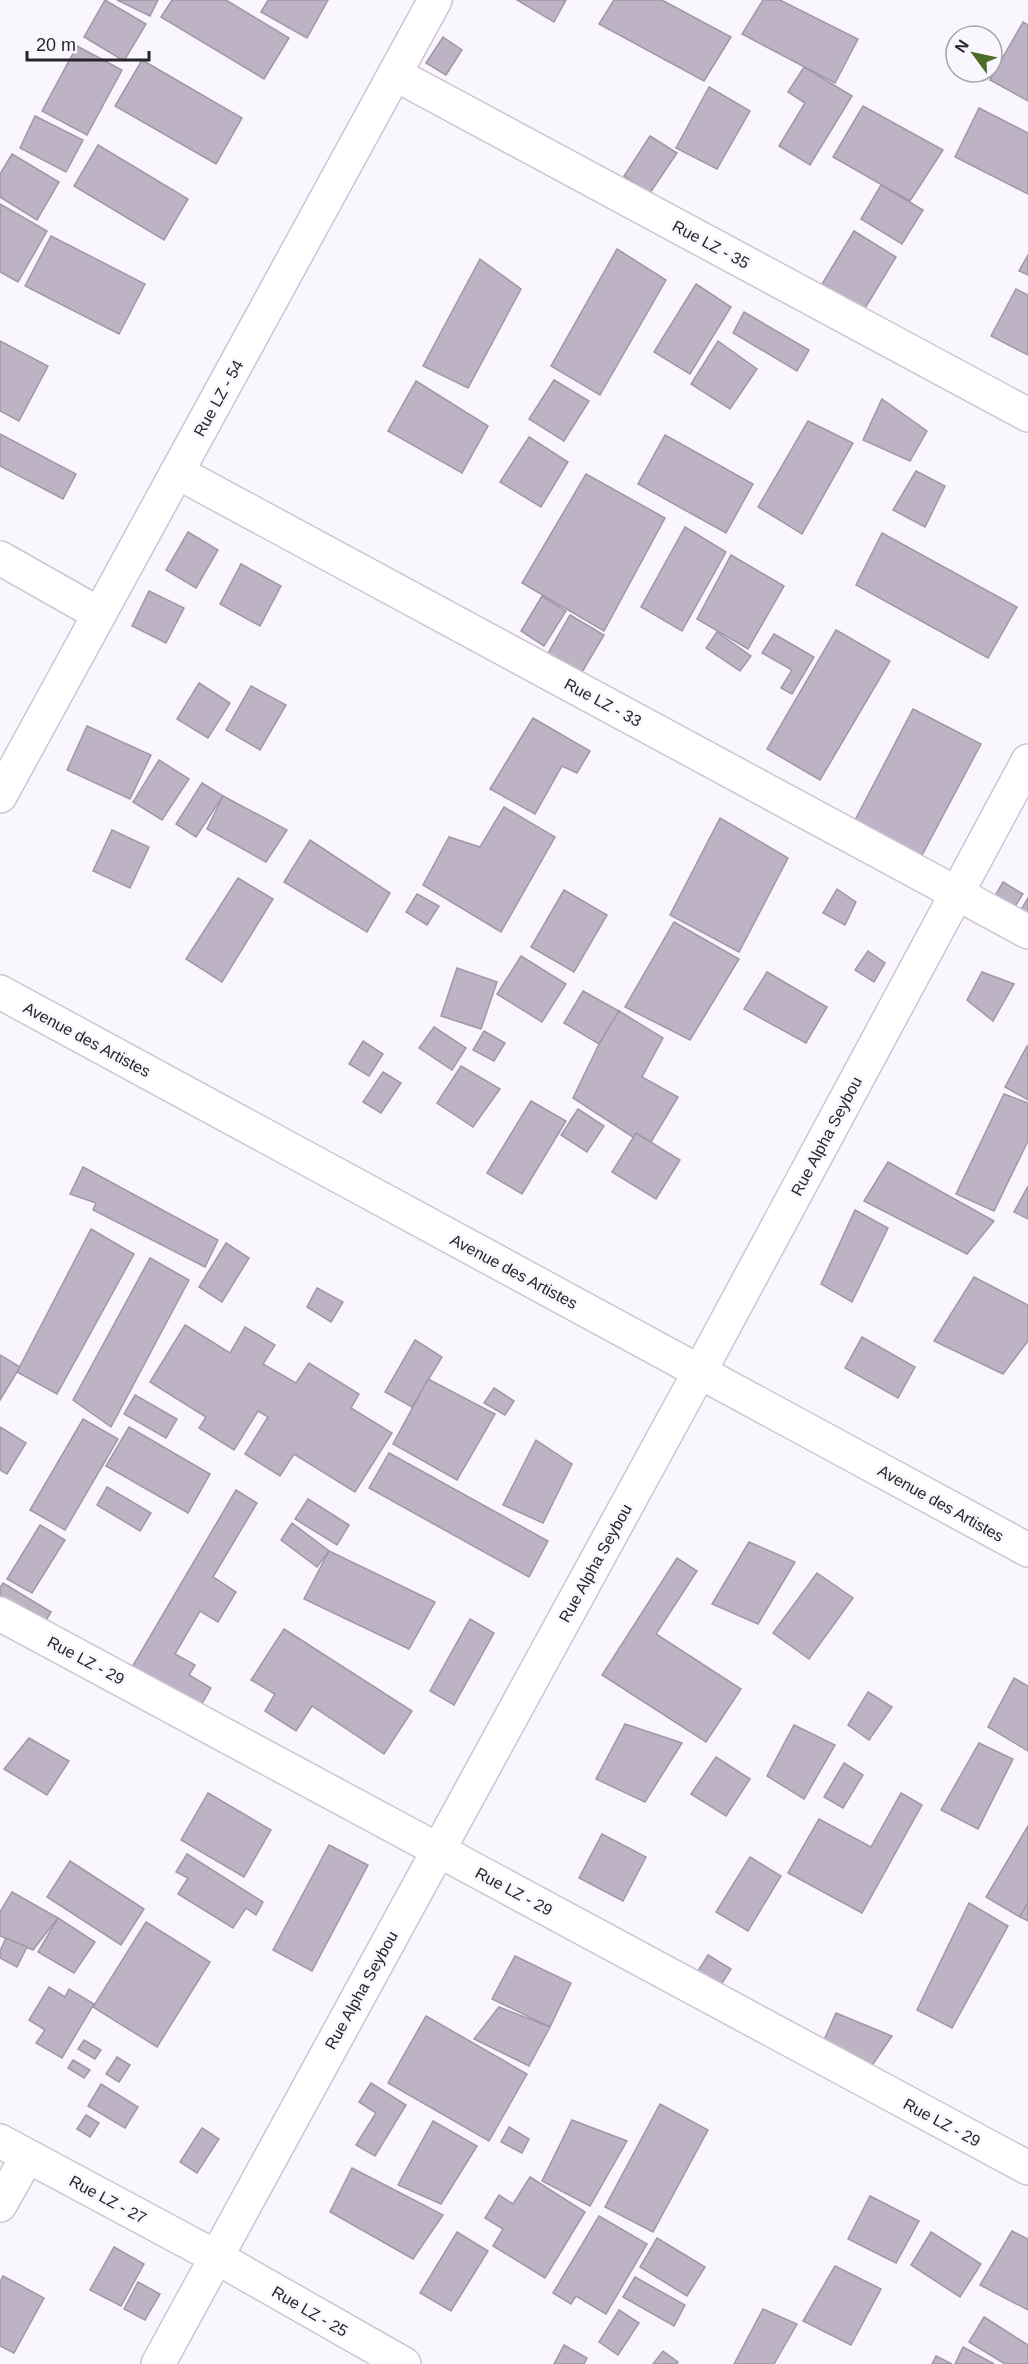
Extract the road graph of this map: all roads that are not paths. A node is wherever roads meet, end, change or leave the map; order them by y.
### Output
1 (435, 0) edge
2 (395, 74) junction
3 (1028, 415) edge
4 (177, 472) junction
5 (0, 558) edge
6 (99, 614) junction
7 (1028, 761) edge
8 (0, 796) edge
9 (956, 893) junction
10 (1028, 932) edge
11 (0, 992) edge
12 (700, 1371) junction
13 (1028, 1550) edge
14 (0, 1614) edge
15 (437, 1850) junction
16 (14, 2149) edge
17 (1028, 2168) edge
18 (0, 2205) edge
19 (216, 2257) junction
20 (158, 2364) edge
21 (404, 2364) edge

1 - 2 street, Rue LZ - 54
2 - 3 street, Rue LZ - 35
2 - 4 street, Rue LZ - 54
4 - 6 street, Rue LZ - 54
4 - 9 street, Rue LZ - 33
5 - 6 street
6 - 8 street, Rue LZ - 54
7 - 9 street, Rue Alpha Seybou
9 - 10 street, Rue LZ - 33
9 - 12 street, Rue Alpha Seybou
11 - 12 street, Avenue des Artistes
12 - 13 street, Avenue des Artistes
12 - 15 street, Rue Alpha Seybou
14 - 15 street, Rue LZ - 29
15 - 17 street, Rue LZ - 29
15 - 19 street, Rue Alpha Seybou
16 - 18 street
16 - 19 street, Rue LZ - 27
19 - 20 street, Rue Alpha Seybou
19 - 21 street, Rue LZ - 25

